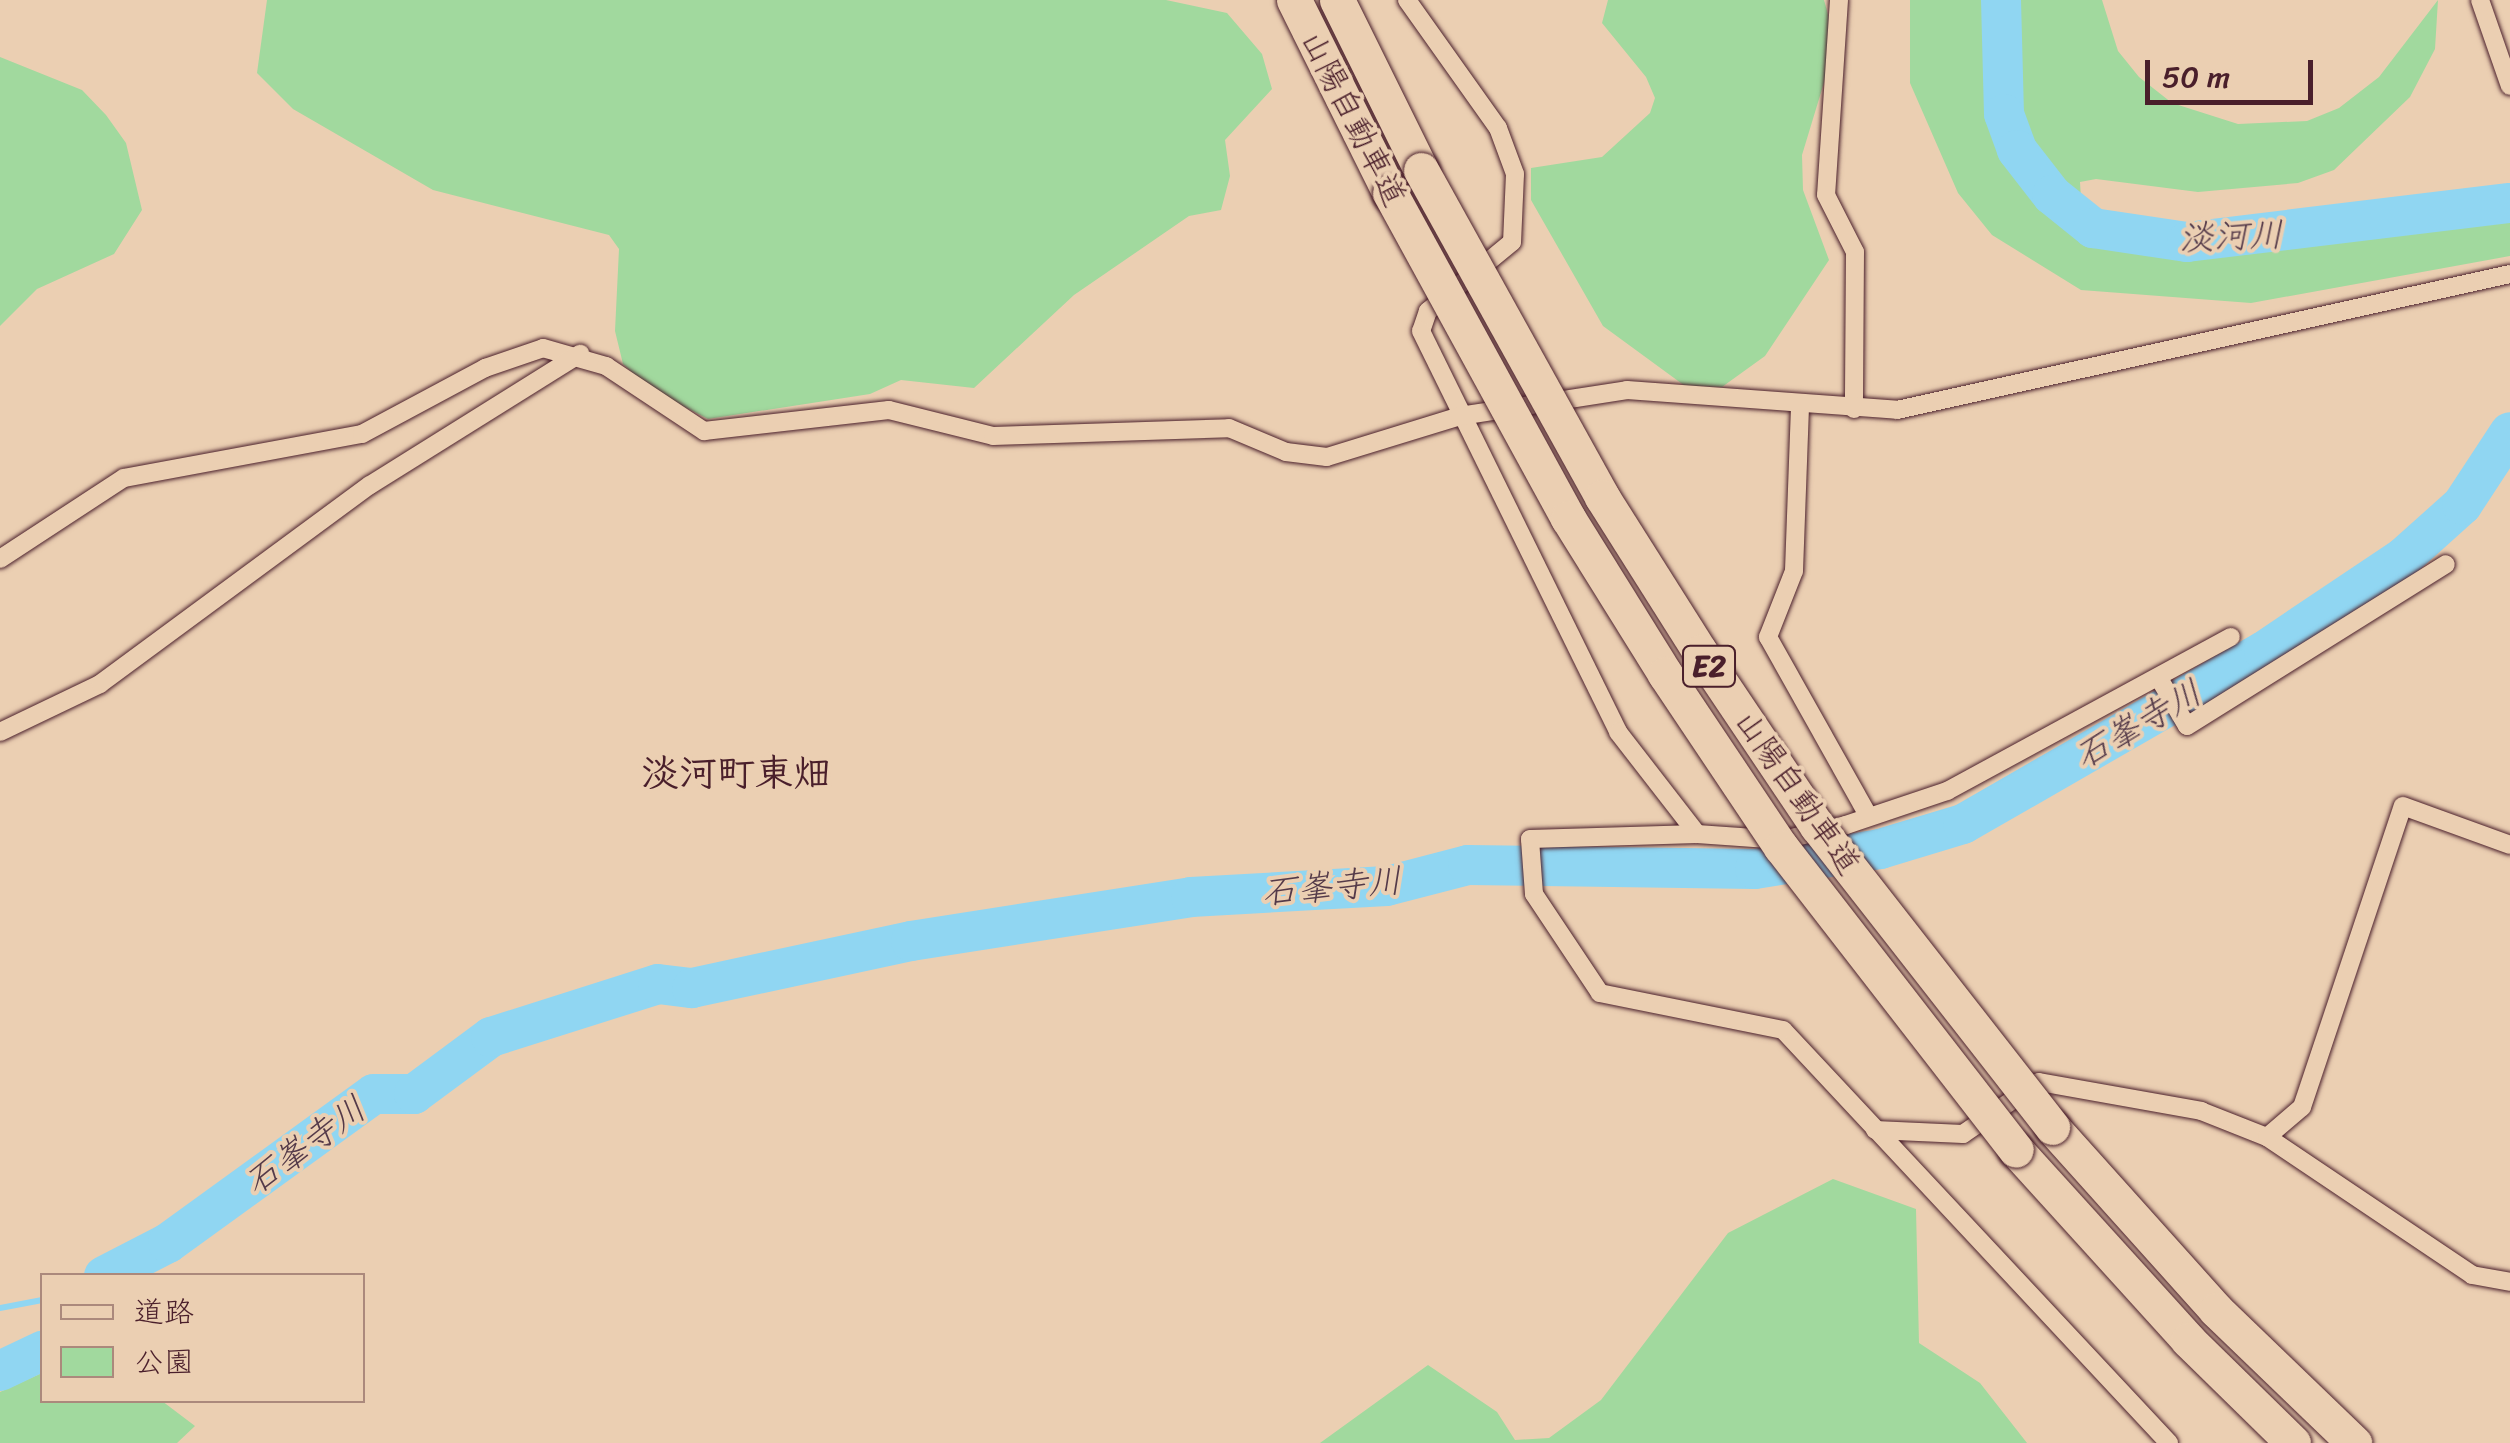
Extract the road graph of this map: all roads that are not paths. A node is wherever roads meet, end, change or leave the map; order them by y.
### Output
1 (1294, 0) edge
2 (1338, 0) edge
3 (1406, 0) edge
4 (1839, 0) edge
5 (2480, 0) edge
6 (2510, 86) edge
7 (2510, 274) edge
8 (582, 354) junction
9 (1800, 407) junction
10 (1854, 409) junction
11 (1460, 416) junction
12 (0, 559) edge
13 (2446, 564) dead end
14 (2231, 636) dead end
15 (2160, 680) junction
16 (0, 732) edge
17 (1868, 815) junction
18 (1696, 834) junction
19 (2510, 845) edge
20 (1875, 1130) junction
21 (2267, 1137) junction
22 (2510, 1282) edge
23 (2169, 1443) edge
24 (2293, 1443) edge
25 (2354, 1443) edge

1 - 24 highway, 山陽自動車道 / E2, bridge
2 - 25 highway, 山陽自動車道 / E2, bridge
3 - 11 street
4 - 10 street
5 - 6 street
7 - 10 street
8 - 11 street
8 - 12 street
8 - 16 street
9 - 10 street
9 - 11 street
9 - 17 street
11 - 18 street
13 - 15 street
14 - 15 street
15 - 17 street
17 - 18 street
18 - 20 street
19 - 21 street
20 - 21 street
20 - 23 street
21 - 22 street

